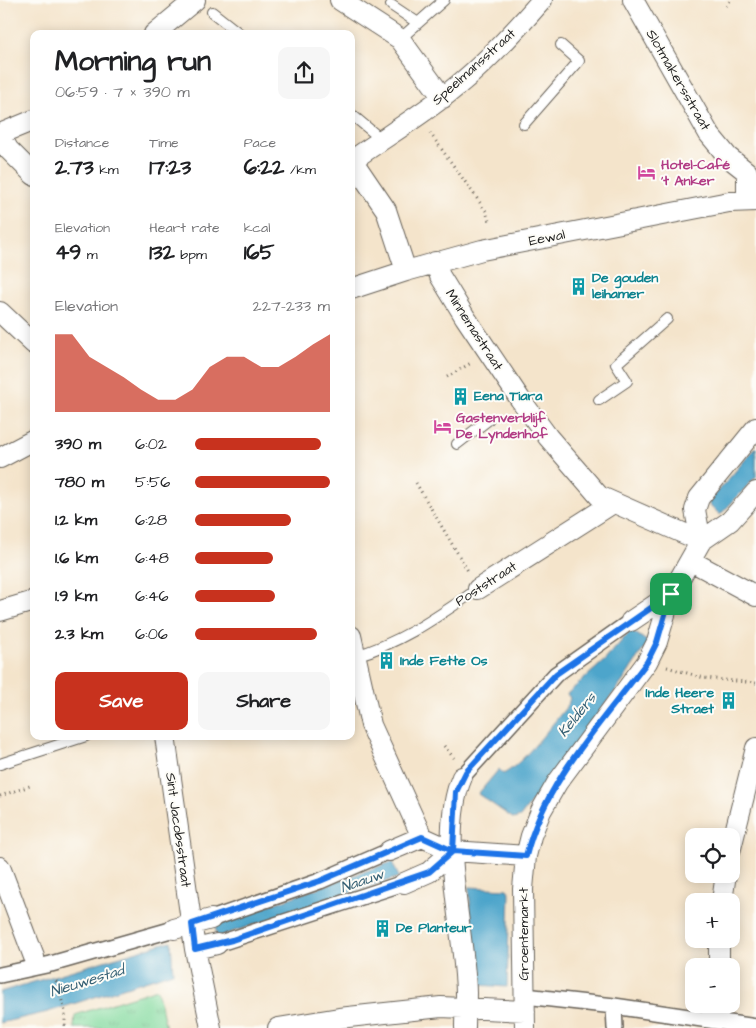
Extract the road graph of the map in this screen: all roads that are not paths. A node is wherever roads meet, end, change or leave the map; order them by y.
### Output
1 (195, 0) edge
2 (340, 0) edge
3 (444, 0) edge
4 (633, 0) edge
5 (391, 5) dead end
6 (534, 10) edge
7 (212, 12) dead end
8 (418, 23) junction
9 (159, 30) edge
10 (235, 30) edge
11 (400, 39) junction
12 (561, 45) dead end
13 (443, 98) junction
14 (355, 117) edge
15 (30, 122) edge
16 (524, 124) dead end
17 (0, 134) edge
18 (381, 139) junction
19 (355, 159) edge
20 (355, 165) edge
21 (30, 171) edge
22 (752, 200) edge
23 (435, 262) junction
24 (406, 271) junction
25 (355, 288) edge
26 (0, 312) edge
27 (667, 319) dead end
28 (30, 340) edge
29 (599, 400) dead end
30 (488, 420) dead end
31 (756, 428) edge
32 (30, 442) edge
33 (457, 444) dead end
34 (0, 458) edge
35 (756, 492) edge
36 (613, 503) junction
37 (701, 541) junction
38 (691, 561) junction
39 (478, 589) joint
40 (671, 594) junction
41 (756, 596) edge
42 (30, 602) edge
43 (0, 611) edge
44 (631, 621) joint
45 (355, 656) edge
46 (355, 665) edge
47 (74, 740) edge
48 (165, 740) edge
49 (756, 748) edge
50 (0, 764) edge
51 (459, 768) joint
52 (736, 828) edge
53 (422, 837) junction
54 (389, 851) joint
55 (453, 851) junction
56 (526, 856) junction
57 (0, 867) edge
58 (404, 883) joint
59 (211, 919) joint
60 (183, 927) junction
61 (218, 944) joint
62 (195, 949) junction
63 (36, 962) junction
64 (0, 975) edge
65 (614, 1006) junction
66 (466, 1007) junction
67 (525, 1012) edge
68 (712, 1013) edge
69 (711, 1020) junction
70 (756, 1027) edge
71 (211, 1028) edge
72 (278, 1028) edge
73 (464, 1028) edge
74 (615, 1028) edge

1 - 9 street
2 - 11 street
3 - 8 lane
4 - 22 street, Slotmakersstraat
5 - 8 lane
6 - 13 street, Speelmansstraat
7 - 10 lane
8 - 11 lane
11 - 13 street
12 - 16 lane
13 - 18 street, Speelmansstraat
14 - 18 lane
15 - 17 street
17 - 21 street
18 - 19 street, Speelmansstraat
20 - 24 street
22 - 23 street, Eewal
23 - 24 street, Eewal
23 - 36 street, Minnemastraat
24 - 25 street, Eewal
26 - 28 street
27 - 29 lane
30 - 33 lane
31 - 37 street
32 - 34 street
35 - 37 street
36 - 37 street, Minnemastraat
36 - 39 street, Poststraat
37 - 38 street
38 - 40 street
38 - 41 street
39 - 45 lane, Poststraat
40 - 44 street
40 - 56 street, Groentemarkt
42 - 43 street
44 - 51 street
46 - 53 street
47 - 50 lane
48 - 60 street, Sint Jacobsstraat
49 - 52 street
51 - 55 street
53 - 54 street
53 - 55 street
54 - 59 street
55 - 56 street
55 - 58 street
55 - 66 street
56 - 67 street, Groentemarkt
57 - 63 street
58 - 61 street
59 - 60 street
60 - 62 street, Sint Jacobsstraat
60 - 63 street
61 - 62 street
62 - 71 street, Sint Jacobsstraat
63 - 64 street
65 - 67 street
65 - 69 street
65 - 74 street
66 - 67 street
66 - 72 street
66 - 73 street
68 - 69 street
69 - 70 street

